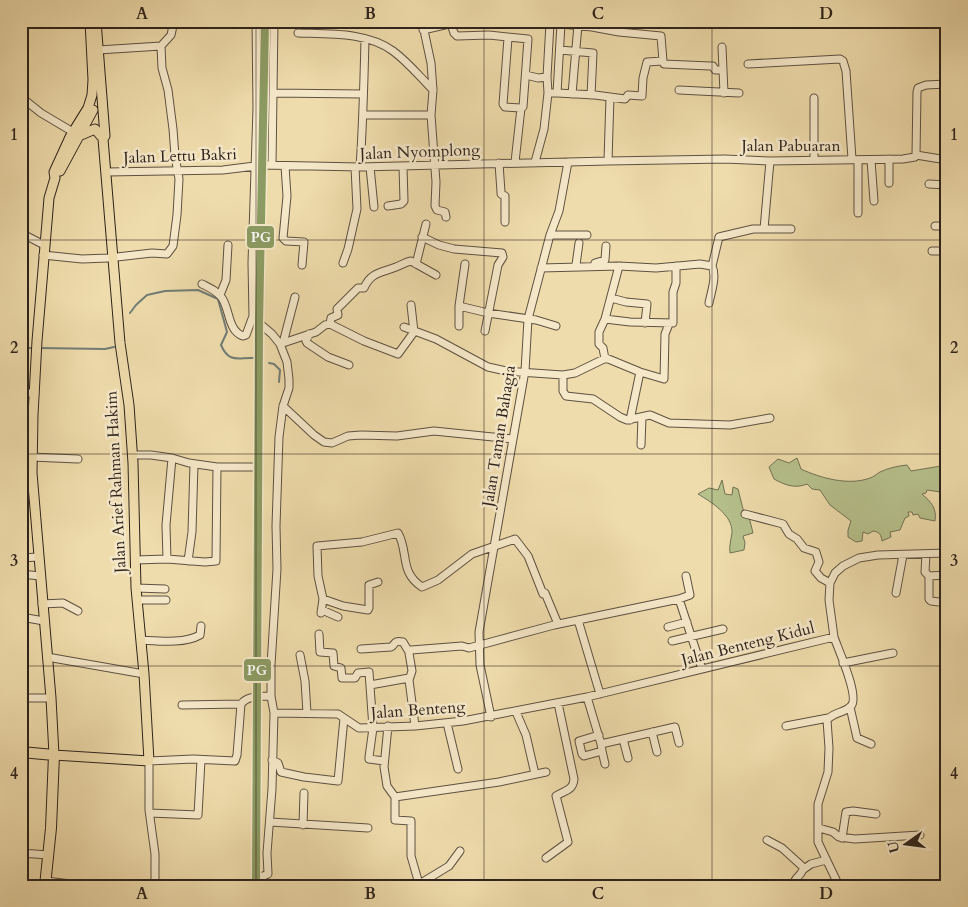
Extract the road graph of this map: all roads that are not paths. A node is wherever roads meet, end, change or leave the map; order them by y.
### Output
1 (90, 21) edge
2 (96, 21) edge
3 (174, 21) edge
4 (256, 21) edge
5 (274, 21) edge
6 (422, 21) edge
7 (561, 23) edge
8 (578, 25) junction
9 (423, 30) junction
10 (94, 32) junction
11 (298, 33) dead end
12 (508, 38) junction
13 (365, 39) junction
14 (161, 46) junction
15 (722, 47) dead end
16 (98, 50) junction
17 (560, 50) junction
18 (576, 52) junction
19 (662, 61) junction
20 (748, 64) dead end
21 (723, 70) junction
22 (526, 75) junction
23 (547, 77) junction
24 (97, 79) junction
25 (947, 84) edge
26 (433, 90) junction
27 (679, 90) dead end
28 (273, 93) junction
29 (548, 93) junction
30 (557, 93) junction
31 (724, 93) junction
32 (739, 93) dead end
33 (363, 94) junction
34 (572, 94) junction
35 (591, 95) junction
36 (21, 97) edge
37 (610, 97) junction
38 (814, 98) dead end
39 (96, 100) junction
40 (521, 108) junction
41 (364, 115) junction
42 (431, 115) junction
43 (87, 122) junction
44 (102, 124) junction
45 (77, 131) junction
46 (102, 138) junction
47 (916, 155) junction
48 (855, 159) junction
49 (889, 159) junction
50 (814, 160) junction
51 (871, 160) junction
52 (947, 160) edge
53 (608, 161) junction
54 (770, 161) junction
55 (515, 162) junction
56 (536, 162) junction
57 (568, 162) junction
58 (499, 163) junction
59 (272, 165) junction
60 (435, 165) junction
61 (255, 166) junction
62 (285, 166) junction
63 (358, 167) junction
64 (370, 167) junction
65 (403, 167) junction
66 (178, 171) junction
67 (107, 172) junction
68 (890, 183) dead end
69 (928, 184) dead end
70 (946, 185) edge
71 (946, 200) edge
72 (874, 201) dead end
73 (388, 206) dead end
74 (374, 207) dead end
75 (858, 213) dead end
76 (446, 217) dead end
77 (505, 222) dead end
78 (426, 224) dead end
79 (935, 226) dead end
80 (945, 226) edge
81 (764, 229) junction
82 (791, 229) dead end
83 (21, 233) edge
84 (550, 235) junction
85 (587, 235) dead end
86 (422, 237) junction
87 (579, 243) dead end
88 (44, 245) junction
89 (228, 245) dead end
90 (606, 246) dead end
91 (932, 251) dead end
92 (947, 251) edge
93 (43, 255) junction
94 (113, 257) junction
95 (343, 263) dead end
96 (416, 264) junction
97 (465, 264) dead end
98 (302, 265) dead end
99 (576, 266) junction
100 (619, 266) junction
101 (676, 266) junction
102 (712, 266) junction
103 (542, 267) junction
104 (436, 275) dead end
105 (202, 284) dead end
106 (220, 295) junction
107 (295, 297) dead end
108 (611, 298) junction
109 (709, 303) dead end
110 (411, 305) dead end
111 (459, 306) junction
112 (488, 313) junction
113 (252, 316) junction
114 (528, 319) junction
115 (605, 320) junction
116 (645, 323) junction
117 (330, 324) junction
118 (669, 324) junction
119 (459, 326) dead end
120 (556, 326) dead end
121 (404, 327) dead end
122 (485, 331) dead end
123 (414, 332) junction
124 (309, 334) junction
125 (282, 343) junction
126 (605, 358) junction
127 (349, 365) dead end
128 (525, 371) junction
129 (640, 372) junction
130 (563, 375) junction
131 (35, 392) junction
132 (21, 393) edge
133 (282, 406) junction
134 (642, 417) junction
135 (770, 418) dead end
136 (630, 420) junction
137 (513, 439) junction
138 (641, 445) dead end
139 (21, 449) edge
140 (31, 453) junction
141 (132, 455) junction
142 (172, 458) junction
143 (78, 459) dead end
144 (194, 464) junction
145 (217, 466) junction
146 (253, 468) dead end
147 (744, 514) dead end
148 (494, 546) junction
149 (926, 554) junction
150 (947, 554) edge
151 (903, 555) junction
152 (38, 557) junction
153 (21, 558) edge
154 (135, 560) junction
155 (167, 560) junction
156 (188, 561) junction
157 (21, 574) edge
158 (947, 575) edge
159 (40, 576) junction
160 (686, 576) dead end
161 (929, 576) junction
162 (378, 582) dead end
163 (830, 583) junction
164 (136, 588) junction
165 (165, 589) dead end
166 (896, 593) dead end
167 (679, 599) junction
168 (137, 600) junction
169 (166, 600) dead end
170 (323, 600) junction
171 (947, 603) edge
172 (42, 604) junction
173 (78, 611) dead end
174 (21, 617) edge
175 (338, 617) dead end
176 (578, 620) junction
177 (44, 621) junction
178 (687, 622) junction
179 (558, 624) junction
180 (201, 626) dead end
181 (668, 626) dead end
182 (723, 629) dead end
183 (319, 634) dead end
184 (692, 636) junction
185 (834, 637) junction
186 (141, 640) junction
187 (672, 641) dead end
188 (478, 646) junction
189 (361, 650) dead end
190 (409, 652) junction
191 (893, 653) dead end
192 (300, 656) dead end
193 (47, 657) junction
194 (843, 663) junction
195 (702, 669) junction
196 (144, 674) junction
197 (409, 678) junction
198 (370, 685) junction
199 (600, 694) junction
200 (271, 696) junction
201 (588, 697) junction
202 (21, 698) edge
203 (51, 698) junction
204 (558, 703) junction
205 (182, 704) dead end
206 (241, 704) junction
207 (850, 707) junction
208 (516, 712) junction
209 (274, 713) junction
210 (307, 713) junction
211 (491, 717) junction
212 (344, 718) junction
213 (828, 718) junction
214 (447, 723) junction
215 (388, 726) junction
216 (415, 726) junction
217 (786, 726) dead end
218 (373, 728) junction
219 (652, 732) junction
220 (599, 735) junction
221 (623, 739) junction
222 (680, 743) dead end
223 (871, 744) dead end
224 (601, 748) junction
225 (21, 752) edge
226 (657, 752) dead end
227 (54, 755) junction
228 (628, 758) dead end
229 (201, 760) junction
230 (272, 760) junction
231 (384, 760) junction
232 (149, 761) junction
233 (606, 764) dead end
234 (458, 769) dead end
235 (546, 772) dead end
236 (535, 774) junction
237 (304, 793) dead end
238 (394, 797) junction
239 (150, 813) junction
240 (876, 814) dead end
241 (270, 822) junction
242 (302, 825) junction
243 (368, 828) dead end
244 (819, 828) junction
245 (920, 835) dead end
246 (842, 838) junction
247 (767, 840) dead end
248 (460, 851) dead end
249 (21, 853) edge
250 (48, 855) junction
251 (546, 858) dead end
252 (826, 860) junction
253 (804, 869) junction
254 (261, 877) dead end
255 (45, 884) edge
256 (418, 885) edge
257 (87, 886) edge
258 (155, 886) edge
259 (797, 886) edge
260 (839, 886) edge

1 - 10 main road
2 - 10 main road
3 - 14 street
4 - 61 street, Jalan Lettu Bakri
5 - 28 street
6 - 9 street
7 - 8 street
7 - 17 street
7 - 23 street
8 - 18 street
8 - 19 street
9 - 12 street
9 - 26 street
10 - 16 main road
10 - 24 main road
11 - 13 street
12 - 22 street
12 - 40 street
13 - 26 street
13 - 33 street
14 - 16 street
14 - 66 street
15 - 21 street
16 - 24 main road
17 - 18 street
17 - 30 street
18 - 34 street
18 - 35 street
19 - 21 street
19 - 37 street
20 - 48 street
21 - 31 street
22 - 23 street
22 - 40 street
23 - 29 street
24 - 39 main road
24 - 44 main road
24 - 45 main road
25 - 47 street
26 - 42 street
27 - 31 street
28 - 33 street
28 - 59 street
29 - 30 street
29 - 56 street
30 - 34 street
31 - 32 street
33 - 41 street
34 - 35 street
35 - 37 street
36 - 45 street
37 - 53 street
38 - 50 street
39 - 43 main road
39 - 44 main road
40 - 55 street
41 - 42 street
41 - 63 street
42 - 60 street
43 - 44 main road
43 - 45 main road
44 - 46 main road, Jalan Arief Rahman Hakim
45 - 46 main road
45 - 88 main road
46 - 67 main road, Jalan Arief Rahman Hakim
47 - 49 street, Jalan Pabuaran
47 - 52 street, Jalan Pabuaran
48 - 50 street, Jalan Pabuaran
48 - 51 street, Jalan Pabuaran
48 - 75 street
49 - 51 street, Jalan Pabuaran
49 - 68 street
50 - 54 street, Jalan Pabuaran
51 - 72 street
53 - 54 street, Jalan Pabuaran
53 - 57 street, Jalan Pabuaran
54 - 81 street
55 - 56 street, Jalan Nyomplong
55 - 58 street, Jalan Nyomplong
56 - 57 street, Jalan Nyomplong
57 - 84 street, Jalan Taman Bahagia
58 - 60 street, Jalan Nyomplong
58 - 77 street
59 - 61 street, Jalan Lettu Bakri
59 - 62 street, Jalan Nyomplong
60 - 65 street, Jalan Nyomplong
60 - 76 street
61 - 66 street, Jalan Lettu Bakri
61 - 113 street
62 - 63 street, Jalan Nyomplong
62 - 98 street
63 - 64 street, Jalan Nyomplong
63 - 95 street
64 - 65 street, Jalan Nyomplong
64 - 74 street
65 - 73 street
66 - 67 street, Jalan Lettu Bakri
66 - 94 street
67 - 94 main road, Jalan Arief Rahman Hakim
69 - 70 street
70 - 71 street
71 - 80 street
78 - 86 street
79 - 80 street
81 - 82 street
81 - 102 street
83 - 88 street
84 - 85 street
84 - 103 street, Jalan Taman Bahagia
86 - 96 street
86 - 112 street
87 - 99 street
88 - 93 main road
89 - 106 street
90 - 99 street
91 - 92 street
93 - 94 street
93 - 131 main road
94 - 141 main road, Jalan Arief Rahman Hakim
96 - 104 street
96 - 117 street
97 - 111 street
99 - 103 street
100 - 101 street
100 - 103 street
100 - 108 street
101 - 102 street
101 - 118 street
102 - 109 street
103 - 114 street, Jalan Taman Bahagia
105 - 106 street
106 - 113 street
107 - 125 street
108 - 115 street
108 - 116 street
110 - 123 street
111 - 112 street
111 - 119 street
112 - 114 street
112 - 122 street
113 - 125 street
114 - 120 street
114 - 128 street, Jalan Taman Bahagia
115 - 116 street
115 - 126 street
116 - 118 street
117 - 123 street
117 - 124 street
118 - 129 street
121 - 123 street
123 - 128 street
124 - 125 street
124 - 127 street
125 - 133 street
126 - 129 street
126 - 130 street
128 - 130 street
128 - 137 street, Jalan Taman Bahagia
129 - 136 street
130 - 136 street
131 - 132 street
131 - 140 main road
133 - 137 street
133 - 200 street
134 - 135 street
134 - 136 street
134 - 138 street
137 - 148 street, Jalan Taman Bahagia
139 - 140 street
140 - 143 street
140 - 152 main road
141 - 142 street
141 - 154 main road, Jalan Arief Rahman Hakim
142 - 144 street
142 - 155 street
144 - 145 street
144 - 156 street
145 - 146 street
145 - 156 street
147 - 163 street
148 - 170 street
148 - 179 street
148 - 188 street, Jalan Taman Bahagia
149 - 150 street
149 - 151 street
149 - 161 street
151 - 163 street
151 - 166 street
152 - 153 street
152 - 159 main road
154 - 155 street
154 - 164 main road, Jalan Arief Rahman Hakim
155 - 156 street
157 - 159 street
158 - 161 street
159 - 172 main road
160 - 167 street
161 - 171 street
162 - 170 street
163 - 185 street, Jalan Benteng Kidul
164 - 165 street
164 - 168 main road, Jalan Arief Rahman Hakim
167 - 176 street
167 - 178 street
168 - 169 street
168 - 186 main road, Jalan Arief Rahman Hakim
170 - 175 street
172 - 173 street
172 - 177 main road
174 - 177 street
176 - 179 street
176 - 199 street
177 - 193 main road
178 - 181 street
178 - 184 street
179 - 188 street
180 - 186 street
182 - 184 street
183 - 198 street
184 - 187 street
184 - 195 street
185 - 194 street
185 - 195 street, Jalan Benteng Kidul
186 - 196 main road, Jalan Arief Rahman Hakim
188 - 190 street
188 - 211 street, Jalan Taman Bahagia
189 - 190 street
190 - 197 street
191 - 194 street
192 - 210 street
193 - 196 street
193 - 203 main road
194 - 207 street
195 - 199 street, Jalan Benteng Kidul
196 - 232 main road, Jalan Arief Rahman Hakim
197 - 198 street
197 - 216 street
198 - 218 street
199 - 201 street, Jalan Benteng Kidul
200 - 206 street
200 - 209 street
201 - 204 street, Jalan Benteng Kidul
201 - 220 street
202 - 203 street
203 - 227 main road
204 - 208 street, Jalan Benteng Kidul
204 - 251 street
205 - 206 street
206 - 229 street
207 - 213 street
207 - 223 street
208 - 211 street, Jalan Benteng Kidul
208 - 236 street
209 - 210 street, Jalan Benteng
209 - 230 street
210 - 212 street, Jalan Benteng
211 - 214 street, Jalan Benteng
212 - 218 street, Jalan Benteng
212 - 230 street
213 - 217 street
213 - 244 street
214 - 216 street, Jalan Benteng
214 - 234 street
215 - 216 street, Jalan Benteng
215 - 218 street, Jalan Benteng
215 - 231 street
218 - 231 street
219 - 221 street
219 - 222 street
219 - 226 street
220 - 224 street
220 - 224 street
221 - 224 street
221 - 228 street
224 - 233 street
225 - 227 highway
227 - 232 main road
227 - 250 highway
229 - 232 street
229 - 239 street
230 - 241 street
231 - 238 street
232 - 239 street
235 - 236 street
236 - 238 street
237 - 242 street
238 - 256 street
239 - 258 street
240 - 246 street
241 - 242 street
241 - 254 street
242 - 243 street
244 - 246 street
244 - 252 street
245 - 246 street
247 - 253 street
248 - 256 street
249 - 250 street
250 - 255 highway
252 - 253 street
252 - 260 street
253 - 259 street
255 - 257 street

